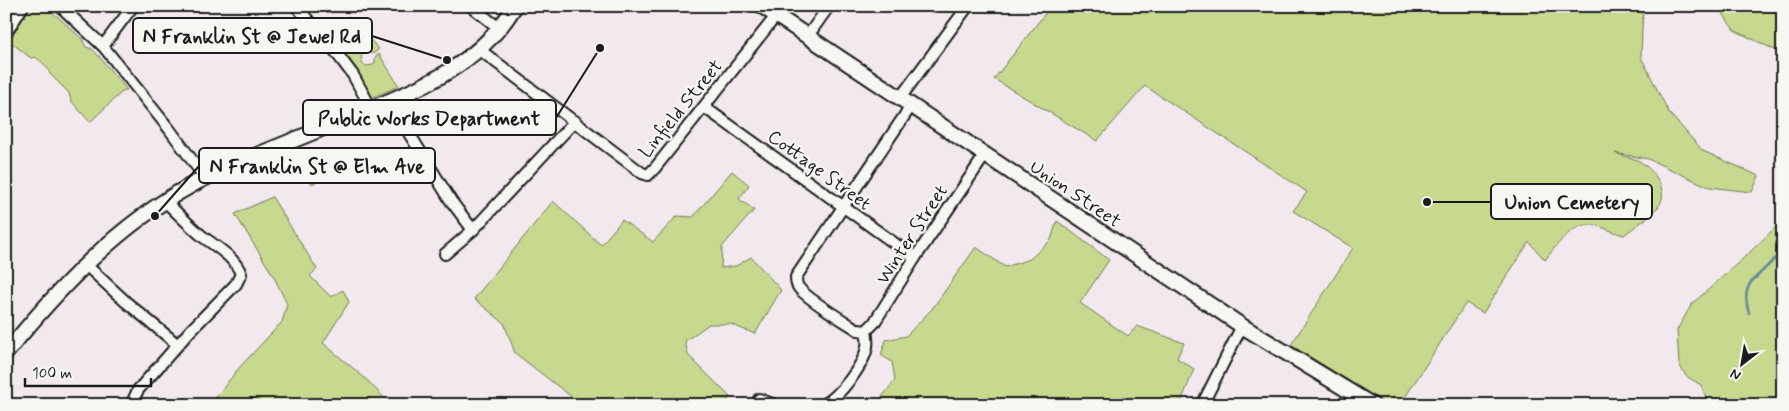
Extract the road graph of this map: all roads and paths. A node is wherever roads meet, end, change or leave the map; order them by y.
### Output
1 (23, 6) edge
2 (60, 6) edge
3 (133, 6) edge
4 (296, 6) edge
5 (471, 6) edge
6 (515, 6) edge
7 (762, 6) edge
8 (829, 6) edge
9 (968, 6) edge
10 (776, 16) junction
11 (500, 28) junction
12 (6, 33) edge
13 (807, 36) junction
14 (103, 46) junction
15 (480, 50) junction
16 (389, 101) junction
17 (905, 102) junction
18 (704, 107) junction
19 (371, 108) junction
20 (575, 122) junction
21 (985, 155) junction
22 (205, 178) junction
23 (164, 201) junction
24 (843, 207) junction
25 (473, 230) junction
26 (444, 254) dead end
27 (915, 258) junction
28 (86, 265) junction
29 (1242, 326) junction
30 (866, 332) junction
31 (178, 346) junction
32 (6, 352) edge
33 (759, 399) dead end
34 (131, 405) edge
35 (775, 405) edge
36 (823, 405) edge
37 (1202, 405) edge
38 (1372, 405) edge

1 - 12 street
2 - 14 street
3 - 14 street
4 - 19 street
5 - 11 street
6 - 11 main road
7 - 10 main road, Union Street
8 - 13 street
9 - 17 street
10 - 13 main road, Union Street
10 - 18 street, Linfield Street
11 - 15 main road
13 - 17 main road, Union Street
14 - 22 street
15 - 16 main road
15 - 20 street, Linfield Street
16 - 19 main road
16 - 25 street
17 - 21 main road, Union Street
17 - 24 street
18 - 20 street, Linfield Street
18 - 24 street, Cottage Street
19 - 22 main road
20 - 25 street
21 - 27 street, Winter Street
21 - 29 main road, Union Street
22 - 23 main road
23 - 28 main road
23 - 31 street
24 - 27 street, Cottage Street
24 - 30 street
25 - 26 street
27 - 30 street, Winter Street
28 - 31 street
28 - 32 main road
29 - 37 street
29 - 38 main road, Union Street
30 - 36 street
31 - 34 street
33 - 35 street

